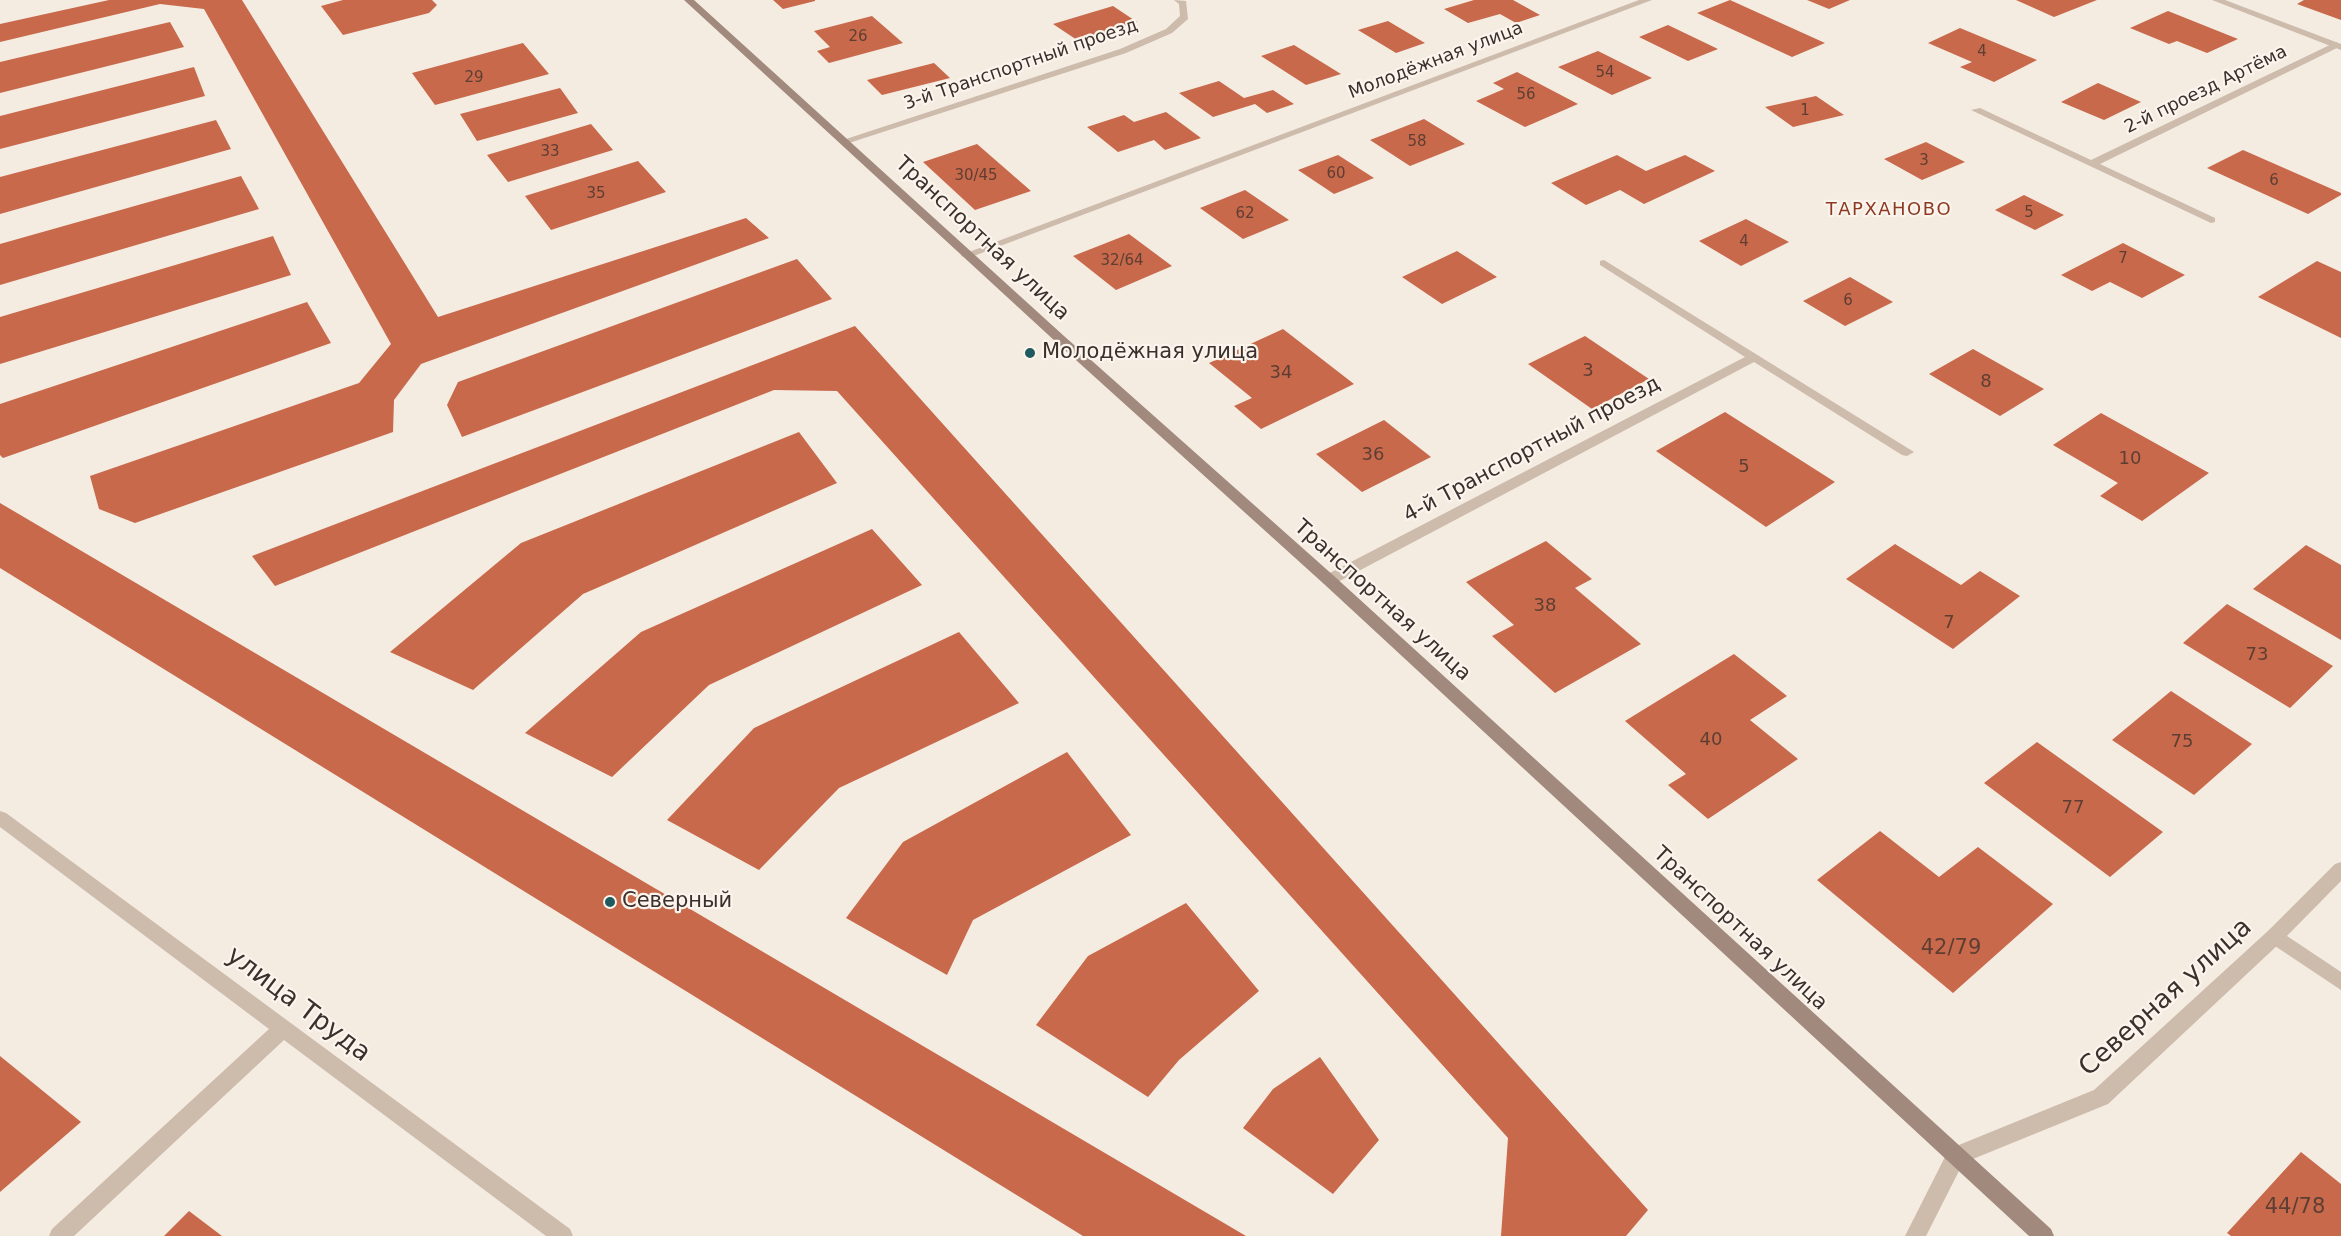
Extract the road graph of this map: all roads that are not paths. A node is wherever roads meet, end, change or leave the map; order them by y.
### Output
1 (689, 0) edge
2 (1179, 0) edge
3 (1647, 0) edge
4 (2217, 0) edge
5 (2338, 46) edge
6 (1976, 110) dead end
7 (845, 141) junction
8 (2091, 164) junction
9 (2211, 220) dead end
10 (967, 255) junction
11 (1604, 263) dead end
12 (1754, 357) junction
13 (1907, 452) dead end
14 (1329, 580) junction
15 (0, 818) edge
16 (2341, 869) edge
17 (2275, 936) junction
18 (2341, 982) edge
19 (284, 1028) junction
20 (1956, 1156) junction
21 (58, 1236) edge
22 (563, 1236) edge
23 (1915, 1236) edge
24 (2044, 1236) edge

1 - 7 street, Транспортная улица
2 - 7 street, 3-й Транспортный проезд
3 - 10 street, Молодёжная улица
4 - 5 street
5 - 8 street, 2-й проезд Артёма
6 - 8 street
7 - 10 street, Транспортная улица
8 - 9 street
10 - 14 street, Транспортная улица
11 - 12 street
12 - 13 street
12 - 14 street, 4-й Транспортный проезд
14 - 20 street, Транспортная улица
15 - 19 street, улица Труда
16 - 17 street, Северная улица
17 - 18 street
17 - 20 street, Северная улица
19 - 21 street
19 - 22 street, улица Труда
20 - 23 street
20 - 24 street, Транспортная улица

